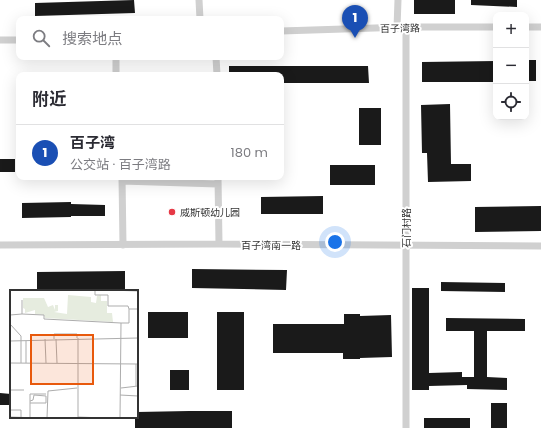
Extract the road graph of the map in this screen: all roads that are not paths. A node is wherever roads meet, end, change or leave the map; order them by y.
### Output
1 (199, 0) edge
2 (398, 0) edge
3 (200, 16) edge
4 (406, 27) junction
5 (493, 27) edge
6 (529, 27) edge
7 (541, 27) edge
8 (397, 28) junction
9 (284, 31) edge
10 (0, 40) edge
11 (16, 40) edge
12 (116, 60) edge
13 (216, 60) edge
14 (116, 72) edge
15 (217, 72) edge
16 (122, 180) edge
17 (218, 180) edge
18 (219, 244) junction
19 (0, 245) edge
20 (123, 245) junction
21 (406, 245) junction
22 (541, 246) edge
23 (406, 428) edge

1 - 3 street
2 - 8 street
4 - 5 street, 百子湾路
4 - 8 street, 百子湾路
4 - 21 street, 石门村路
6 - 7 street
8 - 9 street, 百子湾路
10 - 11 street
12 - 14 street
13 - 15 street
16 - 20 street
17 - 18 street
18 - 20 street, 百子湾南一路
18 - 21 street, 百子湾南一路
19 - 20 street, 百子湾南一路
21 - 22 street, 百子湾南一路
21 - 23 street, 石门村路

